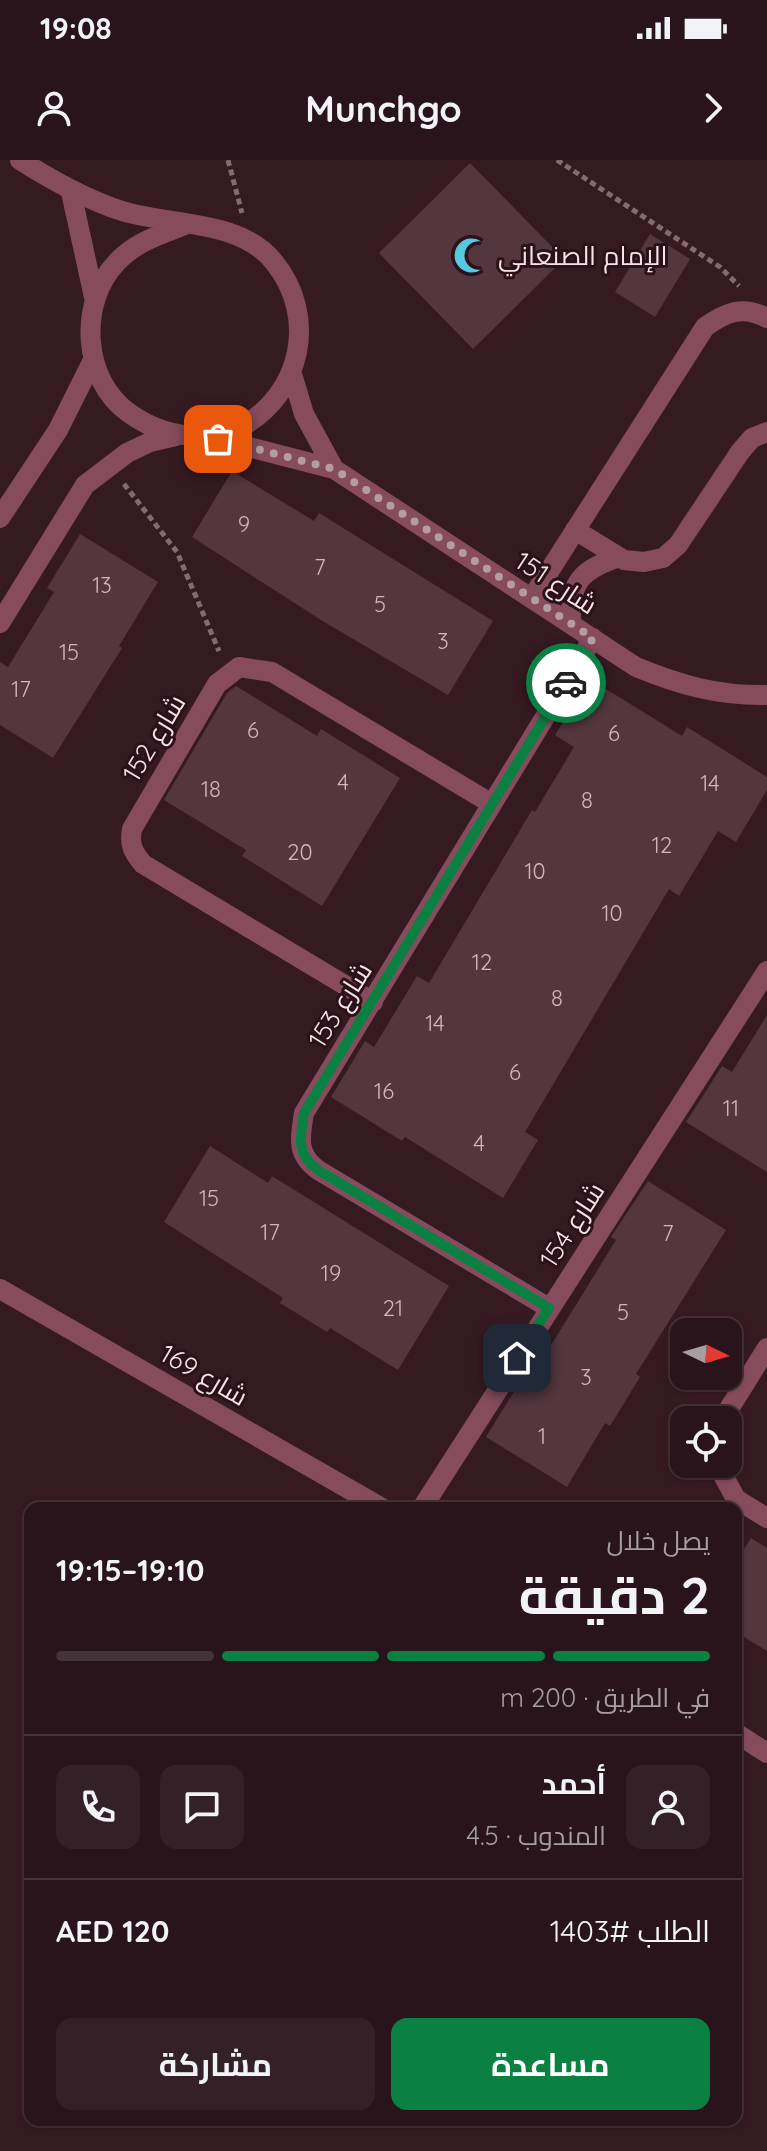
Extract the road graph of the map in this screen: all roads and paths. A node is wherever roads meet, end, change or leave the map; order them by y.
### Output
1 (20, 160) edge
2 (228, 160) edge
3 (557, 160) edge
4 (71, 192) junction
5 (185, 225) junction
6 (250, 241) junction
7 (94, 297) junction
8 (738, 310) junction
9 (767, 318) edge
10 (93, 360) junction
11 (292, 374) junction
12 (767, 432) edge
13 (176, 436) junction
14 (218, 439) junction
15 (109, 464) junction
16 (334, 469) junction
17 (0, 518) edge
18 (575, 530) junction
19 (619, 557) junction
20 (532, 598) junction
21 (0, 623) edge
22 (571, 623) junction
23 (593, 638) junction
24 (228, 673) junction
25 (767, 695) edge
26 (492, 804) junction
27 (767, 971) edge
28 (373, 1002) junction
29 (0, 1289) edge
30 (549, 1308) junction
31 (767, 1348) edge
32 (731, 1406) edge
33 (725, 1478) edge
34 (372, 1502) edge
35 (426, 1502) edge
36 (741, 1502) edge
37 (742, 1503) edge
38 (767, 1518) edge
39 (742, 1737) edge
40 (767, 1753) edge

1 - 4 street
2 - 6 path
3 - 8 path
4 - 5 street
4 - 7 street
5 - 6 street
5 - 7 street
6 - 11 street
7 - 10 street
8 - 9 street
8 - 18 street
10 - 13 street
10 - 17 street
11 - 14 street
11 - 16 street, شارع 151
12 - 19 street
13 - 14 street
13 - 15 street
14 - 16 street, شارع 151
15 - 21 street
15 - 24 path
16 - 20 street, شارع 151
18 - 19 street
18 - 20 street
19 - 22 street
20 - 22 street, شارع 151
22 - 23 street, شارع 151
23 - 25 street, شارع 151
23 - 26 street, شارع 153
24 - 26 street
24 - 28 street, شارع 152
26 - 28 street, شارع 153
27 - 30 street, شارع 154
28 - 30 street, شارع 153
29 - 34 street, شارع 169
30 - 35 street, شارع 154
31 - 32 street
33 - 36 street
37 - 38 street
39 - 40 street

